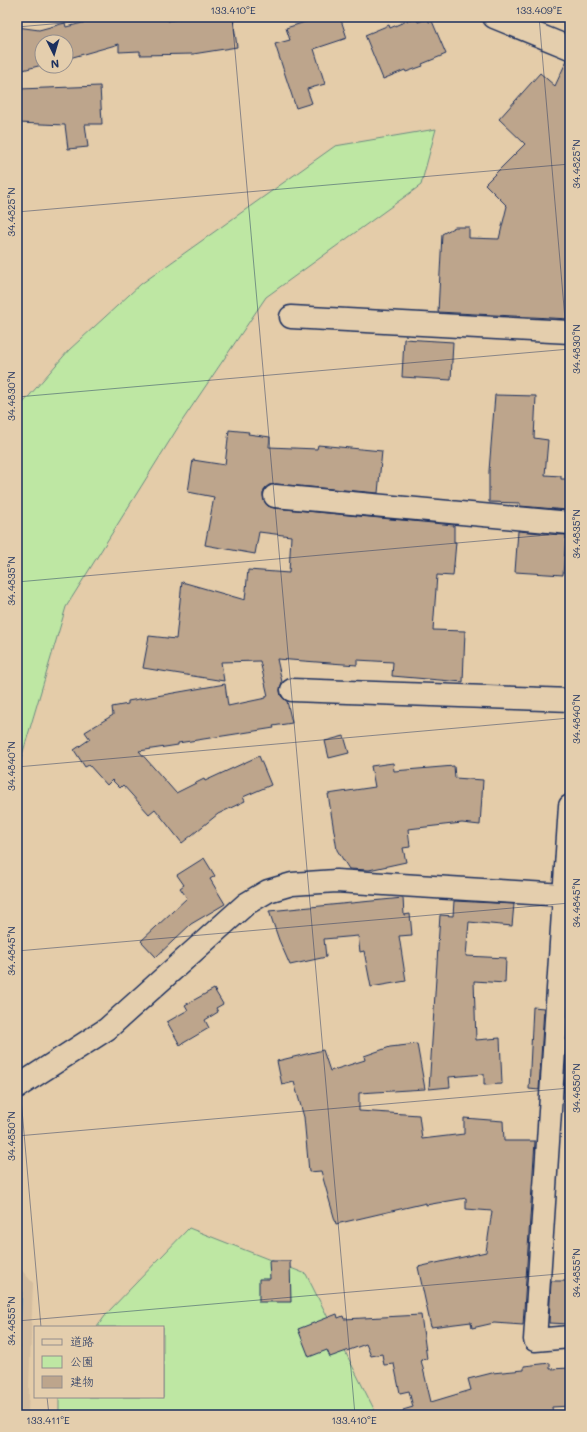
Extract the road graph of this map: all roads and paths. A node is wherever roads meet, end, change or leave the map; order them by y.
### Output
1 (494, 17) edge
2 (570, 48) edge
3 (291, 318) dead end
4 (570, 332) edge
5 (275, 496) dead end
6 (570, 523) edge
7 (292, 690) dead end
8 (570, 700) edge
9 (570, 806) edge
10 (564, 895) junction
11 (17, 1087) edge
12 (570, 1337) edge

1 - 2 street
3 - 4 street
5 - 6 street
7 - 8 street
9 - 10 street
10 - 11 street
10 - 12 street

